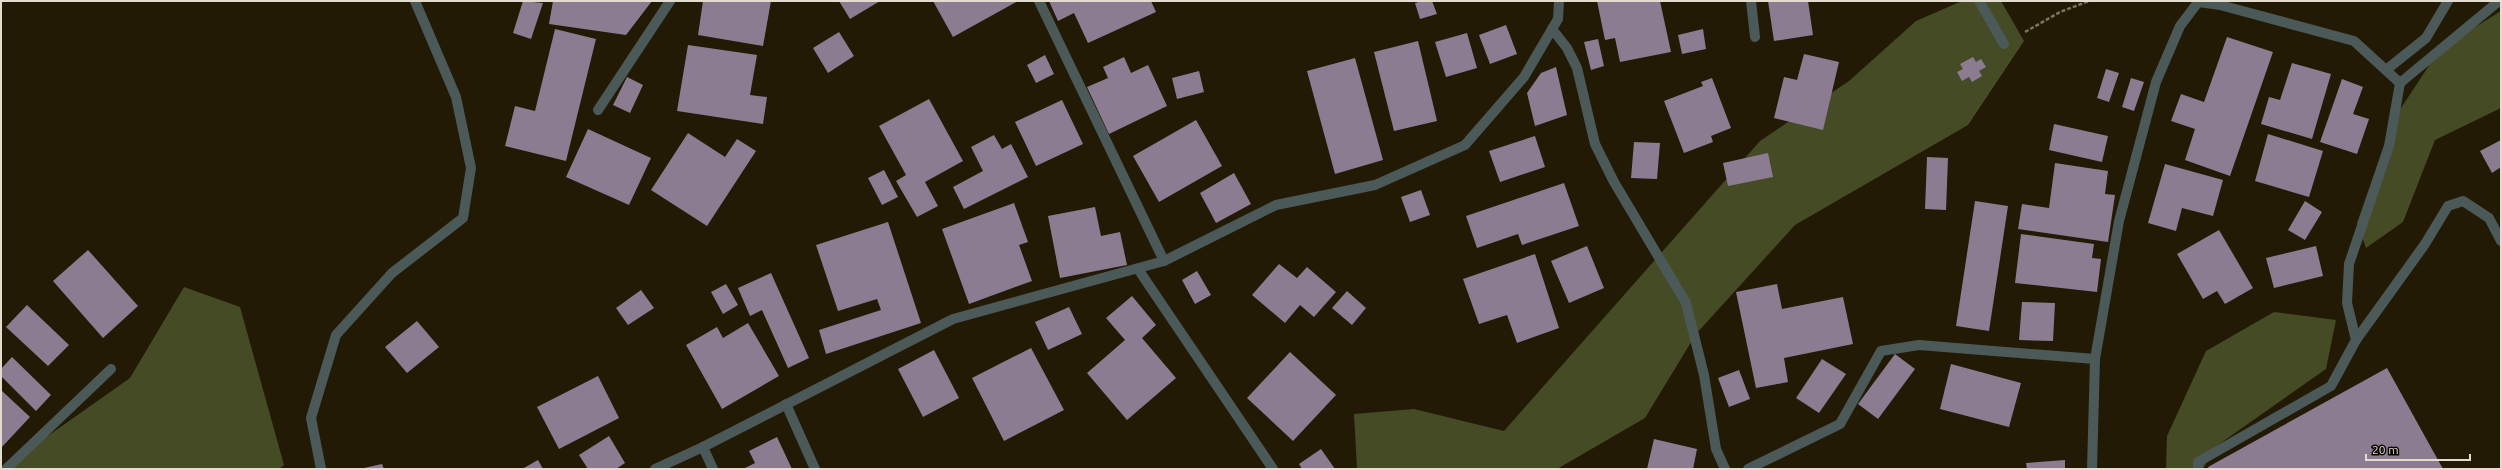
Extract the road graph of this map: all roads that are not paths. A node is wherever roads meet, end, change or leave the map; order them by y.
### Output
1 (415, 1) edge
2 (670, 1) edge
3 (1039, 1) edge
4 (1559, 1) edge
5 (1751, 1) edge
6 (1979, 1) edge
7 (2199, 1) edge
8 (2448, 1) edge
9 (2499, 1) edge
10 (1552, 29) junction
11 (1755, 37) dead end
12 (2004, 44) road end
13 (2386, 70) junction
14 (2400, 83) junction
15 (598, 110) dead end
16 (2501, 241) edge
17 (1164, 261) junction
18 (1138, 269) junction
19 (2356, 340) junction
20 (2095, 359) junction
21 (111, 369) dead end
22 (786, 404) junction
23 (703, 447) junction
24 (6, 469) edge
25 (321, 469) edge
26 (655, 469) edge
27 (713, 469) edge
28 (815, 469) edge
29 (1273, 469) edge
30 (1725, 469) edge
31 (1748, 469) edge
32 (2092, 469) edge
33 (2198, 469) edge

1 - 25 street
2 - 15 street
3 - 17 street
4 - 10 street
5 - 11 street
6 - 12 street
7 - 13 street
7 - 20 street
8 - 13 street
9 - 14 street
10 - 17 street
10 - 30 street
13 - 14 street
14 - 19 street
16 - 19 street
17 - 18 street
18 - 22 street
18 - 29 street
19 - 33 street
20 - 31 street
20 - 32 street
21 - 24 street
22 - 23 street
22 - 28 street
23 - 26 street
23 - 27 street

